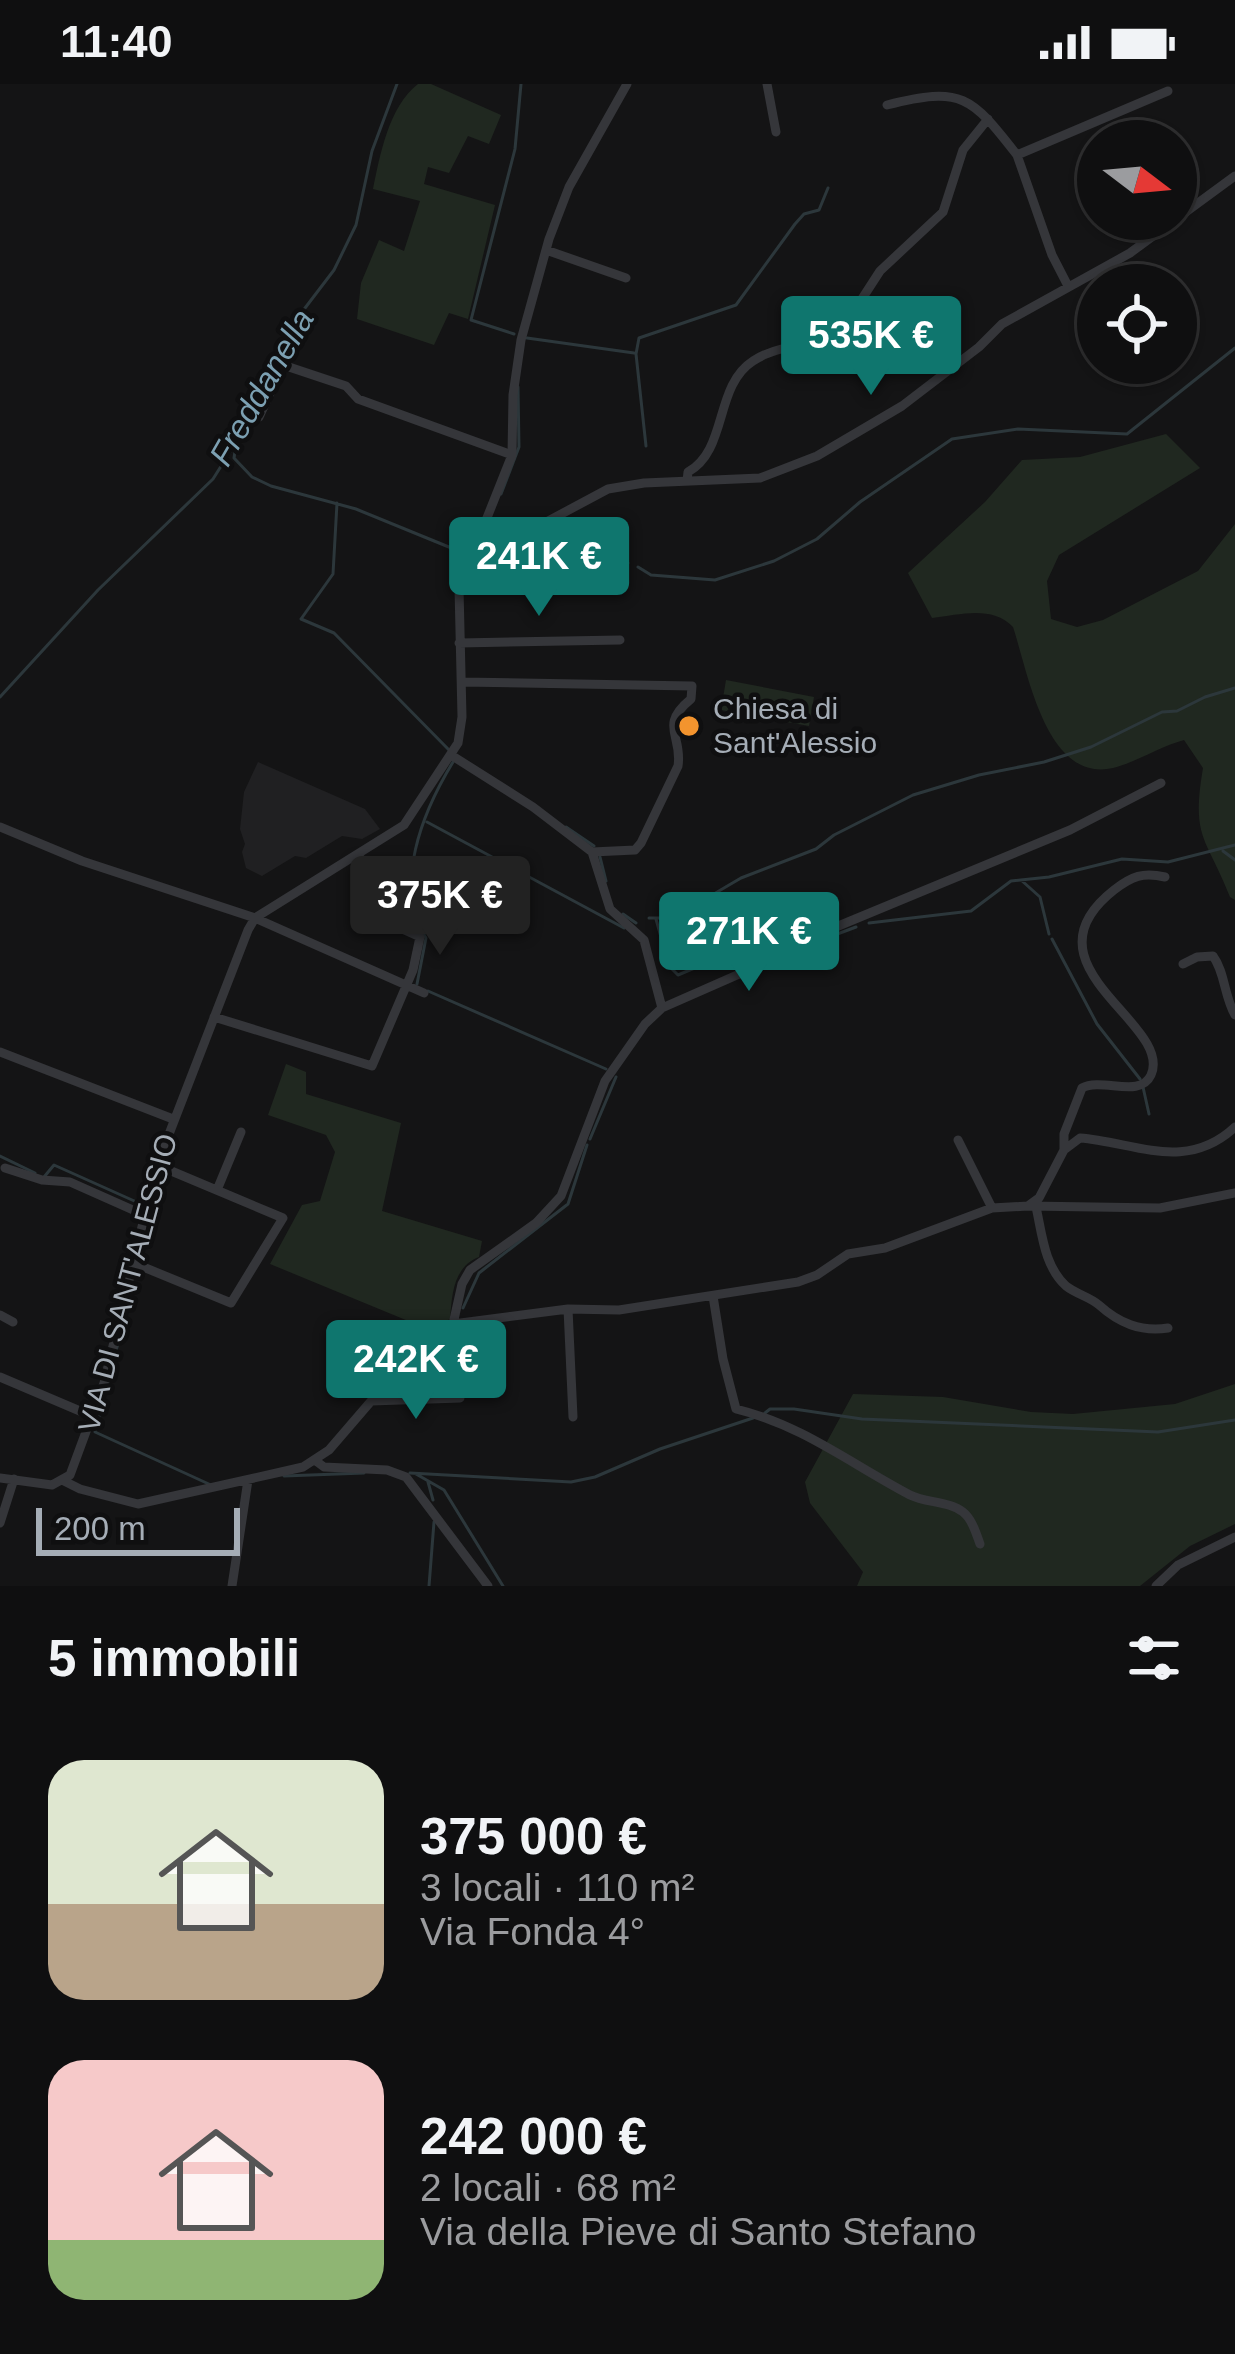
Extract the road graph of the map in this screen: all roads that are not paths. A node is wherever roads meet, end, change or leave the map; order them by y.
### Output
1 (628, 84) edge
2 (767, 84) edge
3 (1168, 91) dead end
4 (887, 104) dead end
5 (988, 119) junction
6 (776, 132) dead end
7 (1018, 155) junction
8 (1235, 176) edge
9 (546, 250) junction
10 (626, 278) dead end
11 (1068, 286) junction
12 (259, 417) dead end
13 (512, 455) junction
14 (687, 481) junction
15 (473, 546) junction
16 (620, 640) dead end
17 (459, 643) junction
18 (461, 682) junction
19 (454, 756) junction
20 (1161, 783) dead end
21 (0, 826) edge
22 (592, 852) junction
23 (355, 857) junction
24 (403, 876) dead end
25 (1165, 877) dead end
26 (371, 915) dead end
27 (255, 918) junction
28 (1184, 964) dead end
29 (406, 985) junction
30 (424, 992) dead end
31 (662, 1008) junction
32 (1235, 1015) edge
33 (214, 1017) junction
34 (0, 1052) edge
35 (173, 1119) junction
36 (1235, 1127) edge
37 (241, 1132) dead end
38 (958, 1140) dead end
39 (1064, 1150) junction
40 (157, 1166) junction
41 (5, 1168) dead end
42 (217, 1190) junction
43 (1235, 1193) edge
44 (1032, 1206) junction
45 (992, 1208) junction
46 (142, 1214) junction
47 (134, 1263) junction
48 (713, 1296) junction
49 (568, 1309) junction
50 (0, 1315) edge
51 (13, 1322) dead end
52 (453, 1324) junction
53 (1168, 1328) dead end
54 (0, 1377) edge
55 (460, 1398) dead end
56 (371, 1401) junction
57 (94, 1417) junction
58 (573, 1417) dead end
59 (316, 1461) junction
60 (0, 1478) edge
61 (14, 1479) junction
62 (248, 1480) junction
63 (64, 1481) junction
64 (0, 1523) edge
65 (1235, 1537) edge
66 (980, 1544) dead end
67 (232, 1586) edge
68 (488, 1586) edge
69 (1156, 1586) edge

1 - 9 street
2 - 6 street
3 - 7 street
4 - 5 street
5 - 7 street
5 - 14 street
7 - 11 street
8 - 11 street
9 - 10 street
9 - 13 street
11 - 14 street
12 - 13 street
13 - 15 street
14 - 15 street
15 - 17 street
16 - 17 street
17 - 18 street
18 - 19 street
18 - 22 street
19 - 22 street
19 - 23 street
20 - 31 street
21 - 27 street
22 - 31 street
23 - 24 street
23 - 27 street
25 - 39 street
26 - 29 street
27 - 29 street
27 - 33 street, VIA DI SANT'ALESSIO
28 - 32 street
29 - 30 street
29 - 33 street
31 - 52 street
33 - 35 street, VIA DI SANT'ALESSIO
34 - 35 street
35 - 40 street, VIA DI SANT'ALESSIO
36 - 39 street
37 - 42 street
38 - 45 street
39 - 44 street
40 - 42 street
40 - 46 street, VIA DI SANT'ALESSIO
41 - 46 street
42 - 47 street
43 - 44 street
44 - 45 street
44 - 53 street
45 - 48 street
46 - 47 street, VIA DI SANT'ALESSIO
47 - 57 street, VIA DI SANT'ALESSIO
48 - 49 street
48 - 66 street
49 - 52 street
49 - 58 street
50 - 51 street
52 - 56 street
54 - 57 street
55 - 56 street
56 - 59 street
57 - 63 street, VIA DI SANT'ALESSIO
59 - 62 street
59 - 68 street
60 - 61 street
61 - 63 street
61 - 64 street
62 - 63 street
62 - 67 street
65 - 69 street

